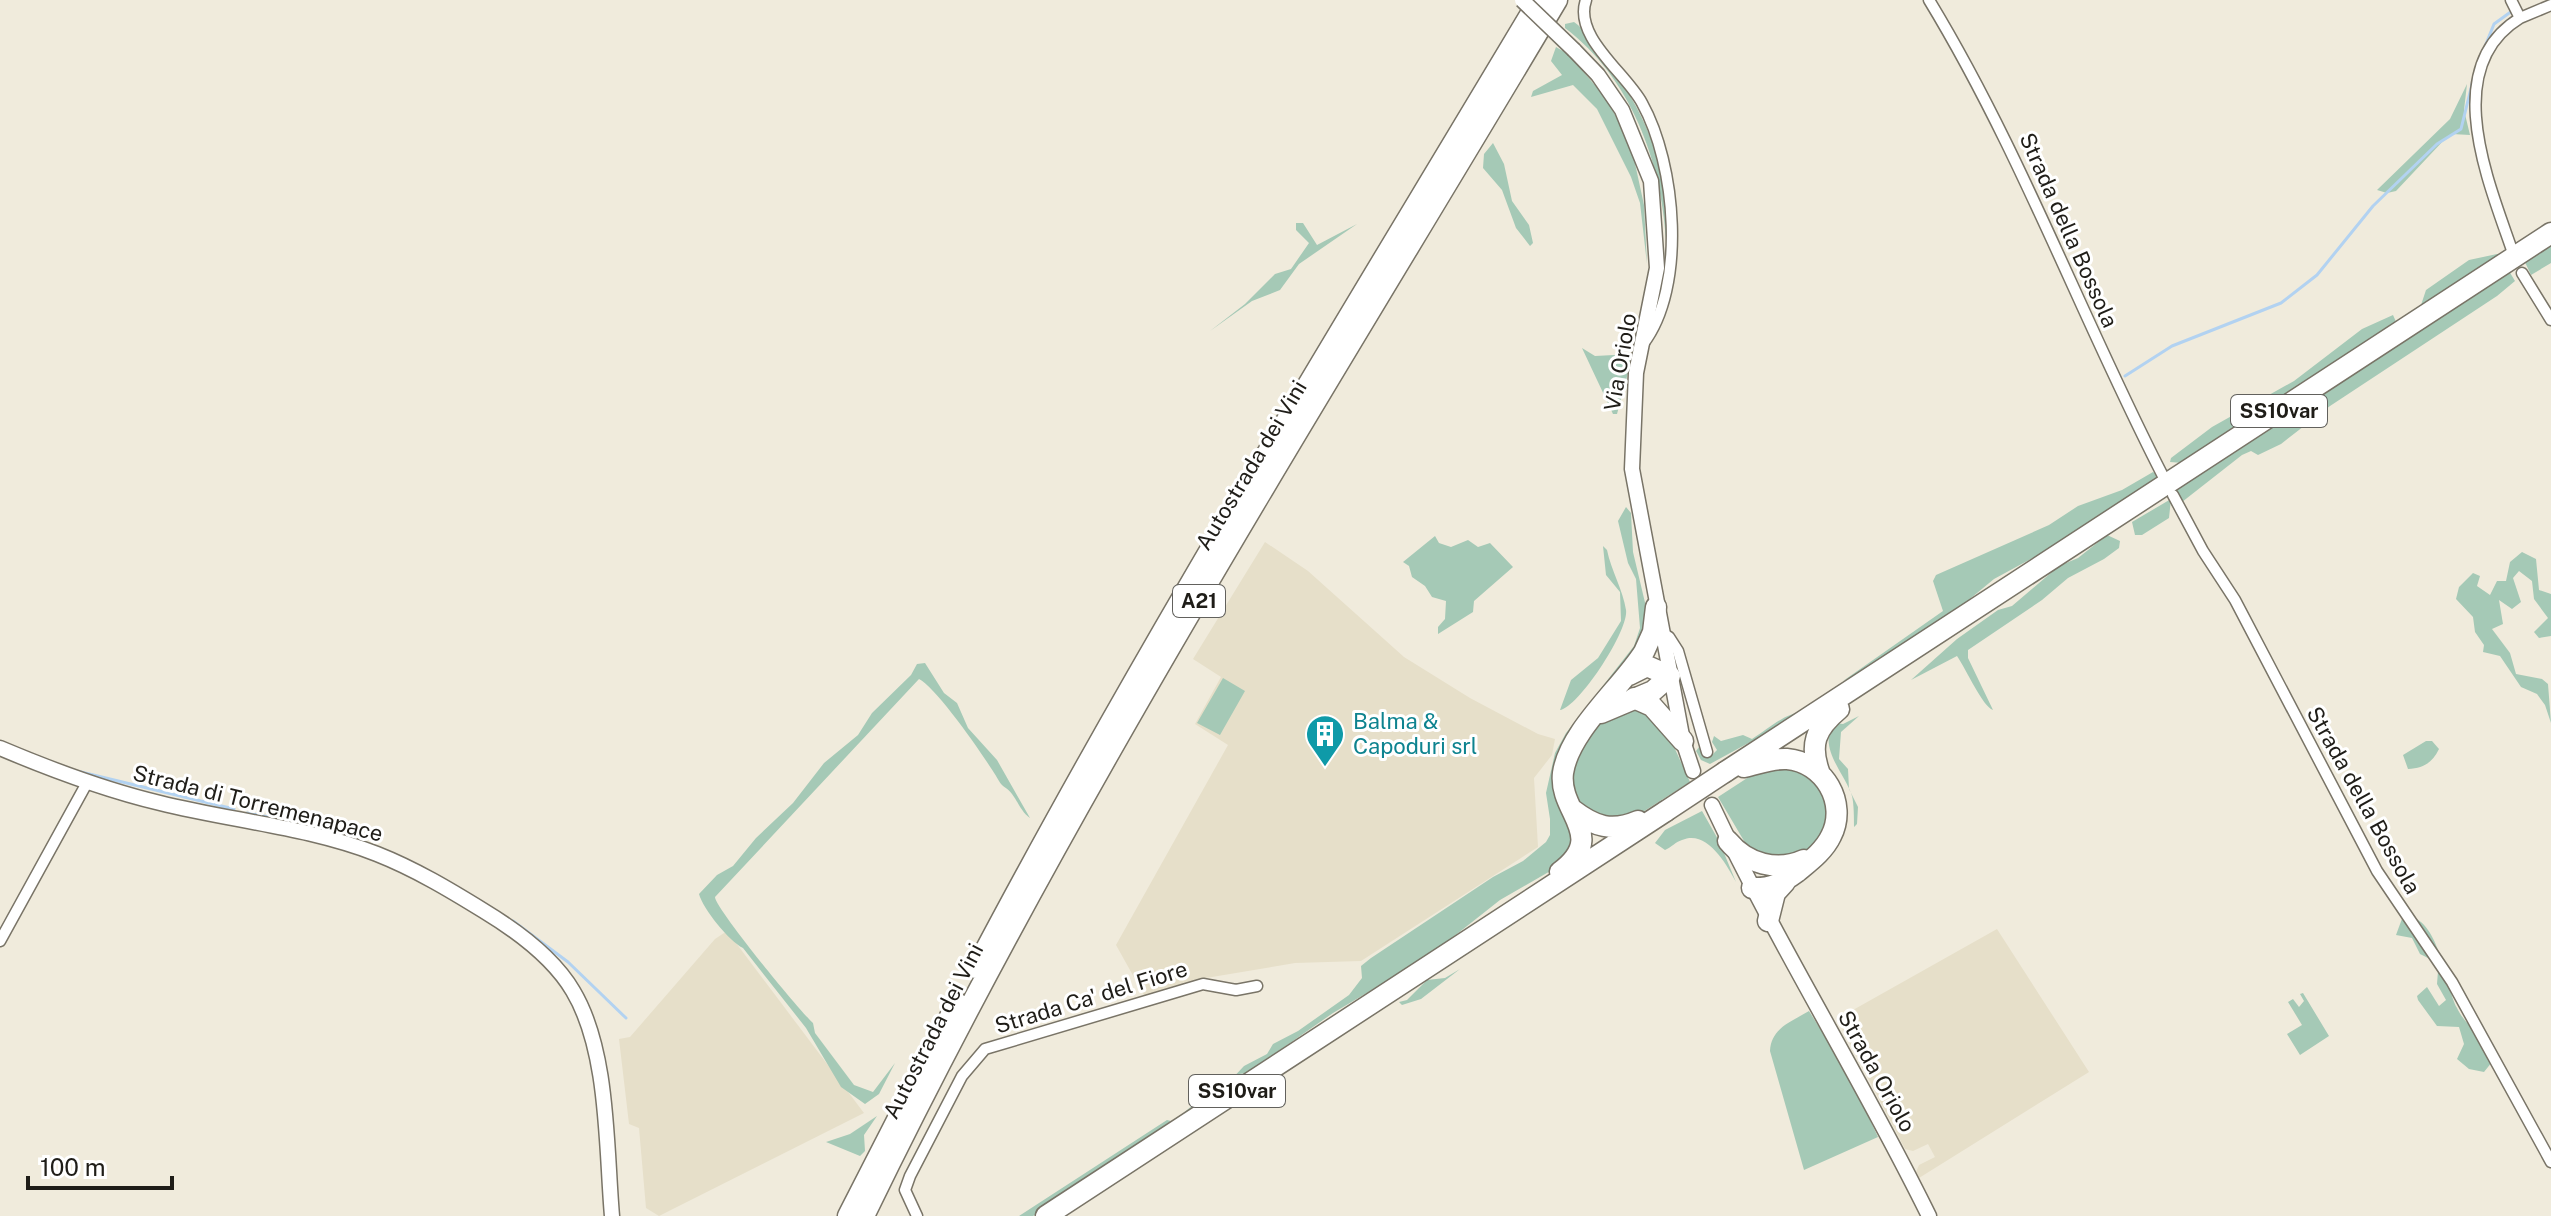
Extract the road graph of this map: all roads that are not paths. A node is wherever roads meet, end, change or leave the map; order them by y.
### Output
1 (1522, 0) edge
2 (1539, 0) edge
3 (1557, 0) edge
4 (1586, 0) edge
5 (1929, 0) edge
6 (2511, 0) edge
7 (2551, 5) edge
8 (2520, 18) junction
9 (2551, 233) edge
10 (2513, 253) dead end
11 (2522, 273) dead end
12 (2551, 320) edge
13 (1642, 346) junction
14 (2165, 480) dead end
15 (2173, 495) dead end
16 (1656, 607) junction
17 (1661, 633) junction
18 (1670, 676) junction
19 (1625, 678) junction
20 (1851, 689) junction
21 (1634, 698) junction
22 (1593, 721) junction
23 (1683, 741) junction
24 (0, 748) edge
25 (1707, 752) dead end
26 (1745, 764) junction
27 (1693, 771) dead end
28 (1820, 774) junction
29 (88, 781) junction
30 (1712, 805) dead end
31 (1573, 810) junction
32 (1666, 811) junction
33 (1728, 841) junction
34 (1782, 873) junction
35 (1549, 888) junction
36 (1752, 888) junction
37 (1768, 921) junction
38 (0, 941) edge
39 (1257, 986) dead end
40 (2551, 1162) edge
41 (612, 1216) edge
42 (848, 1216) edge
43 (864, 1216) edge
44 (917, 1216) edge
45 (1046, 1216) edge
46 (1929, 1216) edge

1 - 13 street, Via Oriolo, bridge
2 - 42 highway, Autostrada dei Vini / A21
3 - 43 highway, Autostrada dei Vini / A21
4 - 13 street
5 - 14 street, Strada della Bossola
6 - 8 street
7 - 8 street
8 - 10 street
9 - 20 highway, SS10var
11 - 12 street
13 - 16 street, Via Oriolo
15 - 40 street, Strada della Bossola
16 - 17 street, Via Oriolo
16 - 19 highway
17 - 18 street, Via Oriolo
17 - 25 street
18 - 19 highway
18 - 21 highway
18 - 23 street, Via Oriolo
19 - 22 highway
20 - 26 highway, SS10var
20 - 28 highway
21 - 22 highway
21 - 23 highway
22 - 31 highway
23 - 27 street, Via Oriolo
24 - 29 street, Strada di Torremenapace
26 - 28 highway
26 - 32 highway, SS10var, bridge
28 - 34 highway
29 - 38 street
29 - 41 street, Strada di Torremenapace
30 - 33 street
31 - 32 highway
31 - 35 highway
32 - 35 highway, SS10var
33 - 34 highway
33 - 36 street
34 - 36 highway
34 - 37 highway
35 - 45 highway, SS10var
36 - 37 street
37 - 46 street, Strada Oriolo
39 - 44 street, Strada Ca' del Fiore

